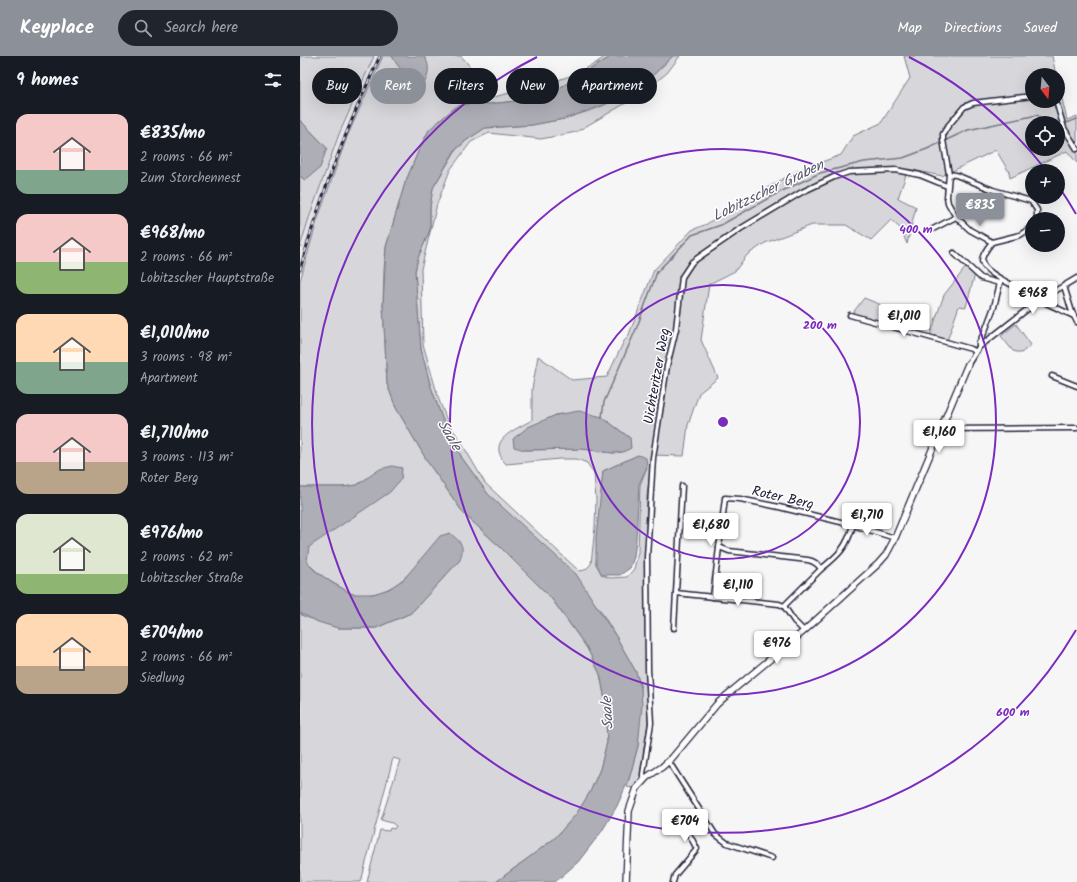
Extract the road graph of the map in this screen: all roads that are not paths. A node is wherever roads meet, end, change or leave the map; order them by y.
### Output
1 (1025, 97) edge
2 (1058, 108) edge
3 (1077, 149) edge
4 (950, 174) junction
5 (947, 186) junction
6 (1037, 212) edge
7 (956, 216) junction
8 (933, 229) dead end
9 (1025, 232) edge
10 (992, 242) junction
11 (954, 253) dead end
12 (1077, 278) edge
13 (1000, 281) junction
14 (1064, 286) junction
15 (1043, 298) junction
16 (1038, 301) junction
17 (850, 315) dead end
18 (1074, 316) junction
19 (1077, 322) edge
20 (979, 347) junction
21 (974, 353) junction
22 (968, 364) joint
23 (1052, 376) dead end
24 (1077, 386) edge
25 (1077, 428) edge
26 (940, 429) junction
27 (682, 486) dead end
28 (852, 526) junction
29 (895, 538) junction
30 (719, 548) junction
31 (821, 569) junction
32 (676, 593) junction
33 (713, 597) junction
34 (784, 606) junction
35 (674, 628) dead end
36 (804, 630) junction
37 (669, 762) junction
38 (644, 779) junction
39 (703, 814) junction
40 (772, 858) dead end
41 (626, 882) edge
42 (673, 882) edge

1 - 4 street
2 - 3 street
4 - 5 street
4 - 6 street
5 - 7 street
5 - 38 street, Uichteritzer Weg
7 - 8 street
7 - 10 street
9 - 10 street
10 - 13 street
11 - 13 street
12 - 14 street
13 - 16 street
13 - 20 street
14 - 15 street
14 - 18 street
15 - 16 street
15 - 18 street
16 - 20 street
17 - 21 street
18 - 19 street
20 - 21 street
21 - 22 street
22 - 26 street
23 - 24 street
25 - 26 street
26 - 29 street
27 - 32 street
28 - 29 street
28 - 30 street, Roter Berg
28 - 31 street
29 - 36 street
30 - 31 street
30 - 33 street, Roter Berg
31 - 34 street
32 - 33 street
32 - 35 street
33 - 34 street
34 - 36 street
36 - 37 street
37 - 38 street
37 - 39 street
38 - 41 street
39 - 40 street
39 - 42 street

